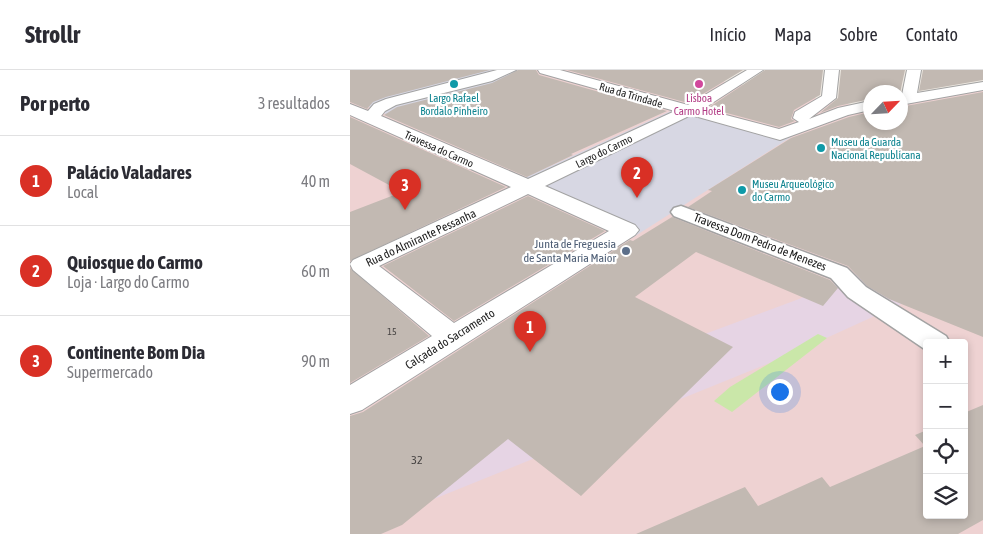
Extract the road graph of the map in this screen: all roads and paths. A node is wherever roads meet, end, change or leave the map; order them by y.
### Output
1 (509, 70) edge
2 (545, 70) edge
3 (756, 70) edge
4 (832, 70) edge
5 (914, 70) edge
6 (983, 86) edge
7 (908, 90) edge
8 (908, 99) edge
9 (863, 107) edge
10 (350, 109) edge
11 (688, 110) junction
12 (379, 122) junction
13 (800, 126) junction
14 (530, 187) junction
15 (681, 212) dead end
16 (453, 338) junction
17 (930, 339) edge
18 (350, 401) edge

1 - 12 street
2 - 11 street, Rua da Trindade
3 - 11 street, Largo do Carmo
4 - 13 street
5 - 7 street
6 - 8 street
9 - 13 street
10 - 12 street, Travessa do Carmo
11 - 13 street
11 - 14 street, Largo do Carmo
12 - 14 street, Travessa do Carmo
14 - 16 street, Rua do Almirante Pessanha
14 - 16 street, Calçada do Sacramento
15 - 17 street, Travessa Dom Pedro de Menezes
16 - 18 street, Calçada do Sacramento

